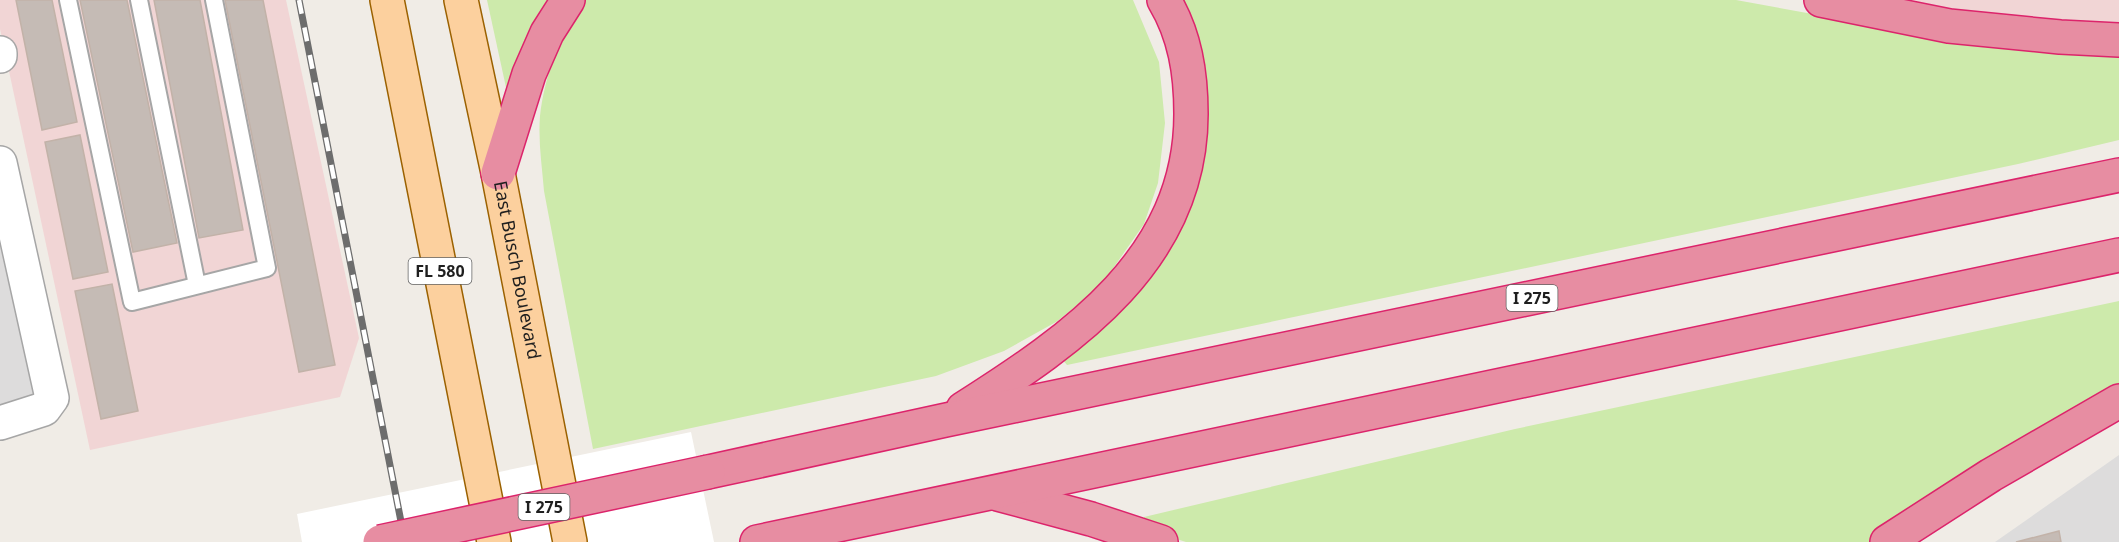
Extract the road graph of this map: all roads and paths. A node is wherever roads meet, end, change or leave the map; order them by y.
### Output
1 (68, 0) edge
2 (139, 0) edge
3 (214, 0) edge
4 (387, 0) edge
5 (461, 0) edge
6 (568, 0) edge
7 (1164, 0) edge
8 (1821, 0) edge
9 (2119, 40) edge
10 (0, 163) edge
11 (498, 173) junction
12 (2119, 175) edge
13 (2119, 255) edge
14 (197, 285) junction
15 (2119, 401) edge
16 (946, 420) junction
17 (0, 423) edge
18 (993, 493) junction
19 (380, 542) edge
20 (494, 542) edge
21 (570, 542) edge
22 (757, 542) edge
23 (1161, 542) edge
24 (1887, 542) edge

1 - 14 lane
2 - 14 lane
3 - 14 lane
4 - 20 main road, FL 580
5 - 11 main road, East Busch Boulevard
6 - 11 highway
7 - 16 highway
8 - 9 highway
10 - 17 street
11 - 21 main road, East Busch Boulevard
12 - 16 highway, I 275
13 - 18 highway
15 - 24 highway
16 - 19 highway, I 275, bridge
18 - 22 highway
18 - 23 highway

